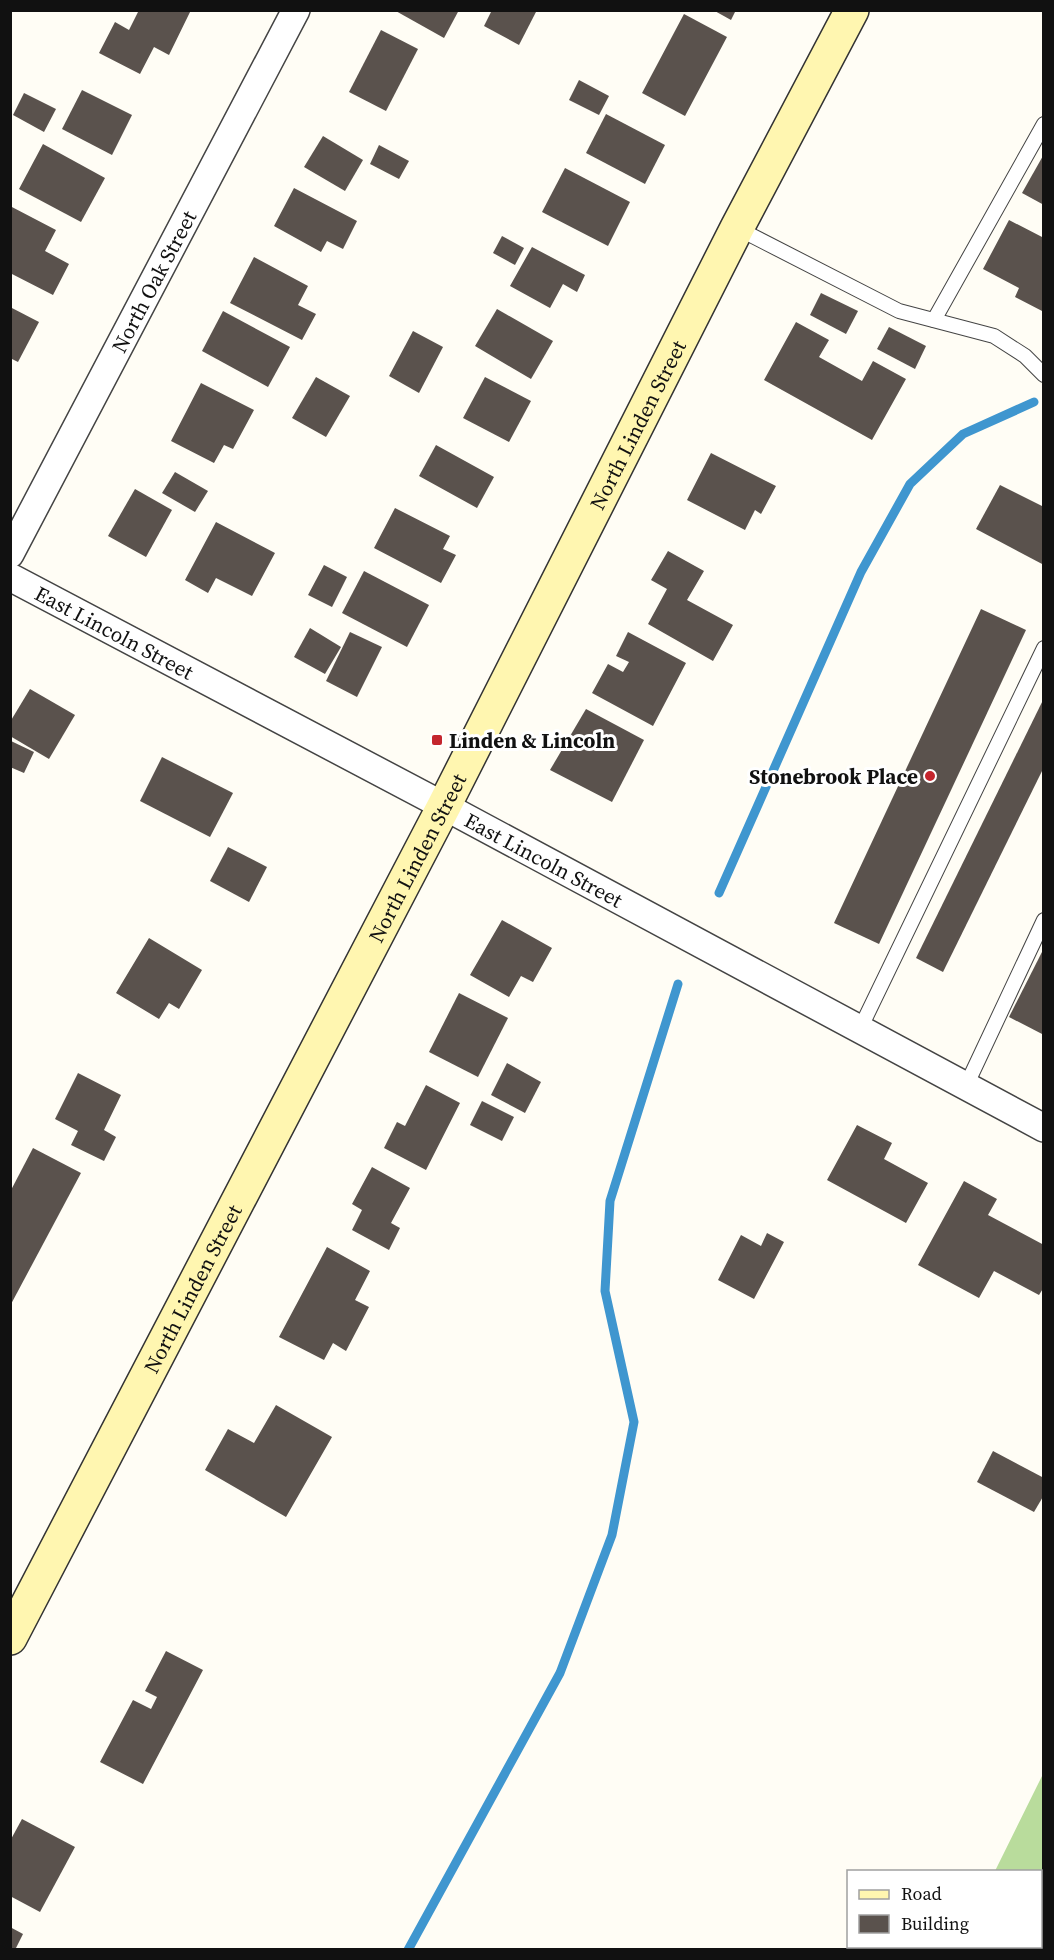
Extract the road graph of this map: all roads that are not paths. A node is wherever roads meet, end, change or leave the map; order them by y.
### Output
1 (296, 10) edge
2 (852, 10) edge
3 (1044, 124) edge
4 (737, 228) junction
5 (934, 320) junction
6 (1044, 375) edge
7 (10, 554) edge
8 (10, 577) edge
9 (1044, 648) edge
10 (444, 806) junction
11 (1044, 920) edge
12 (860, 1029) junction
13 (966, 1086) junction
14 (1044, 1128) edge
15 (10, 1638) edge

1 - 7 street, North Oak Street
2 - 4 main road, North Linden Street
3 - 5 lane
4 - 5 lane
4 - 10 main road, North Linden Street
5 - 6 lane
8 - 10 street, East Lincoln Street
9 - 12 lane
10 - 12 street, East Lincoln Street
10 - 15 main road, North Linden Street
11 - 13 lane
12 - 13 street, East Lincoln Street
13 - 14 street, East Lincoln Street

